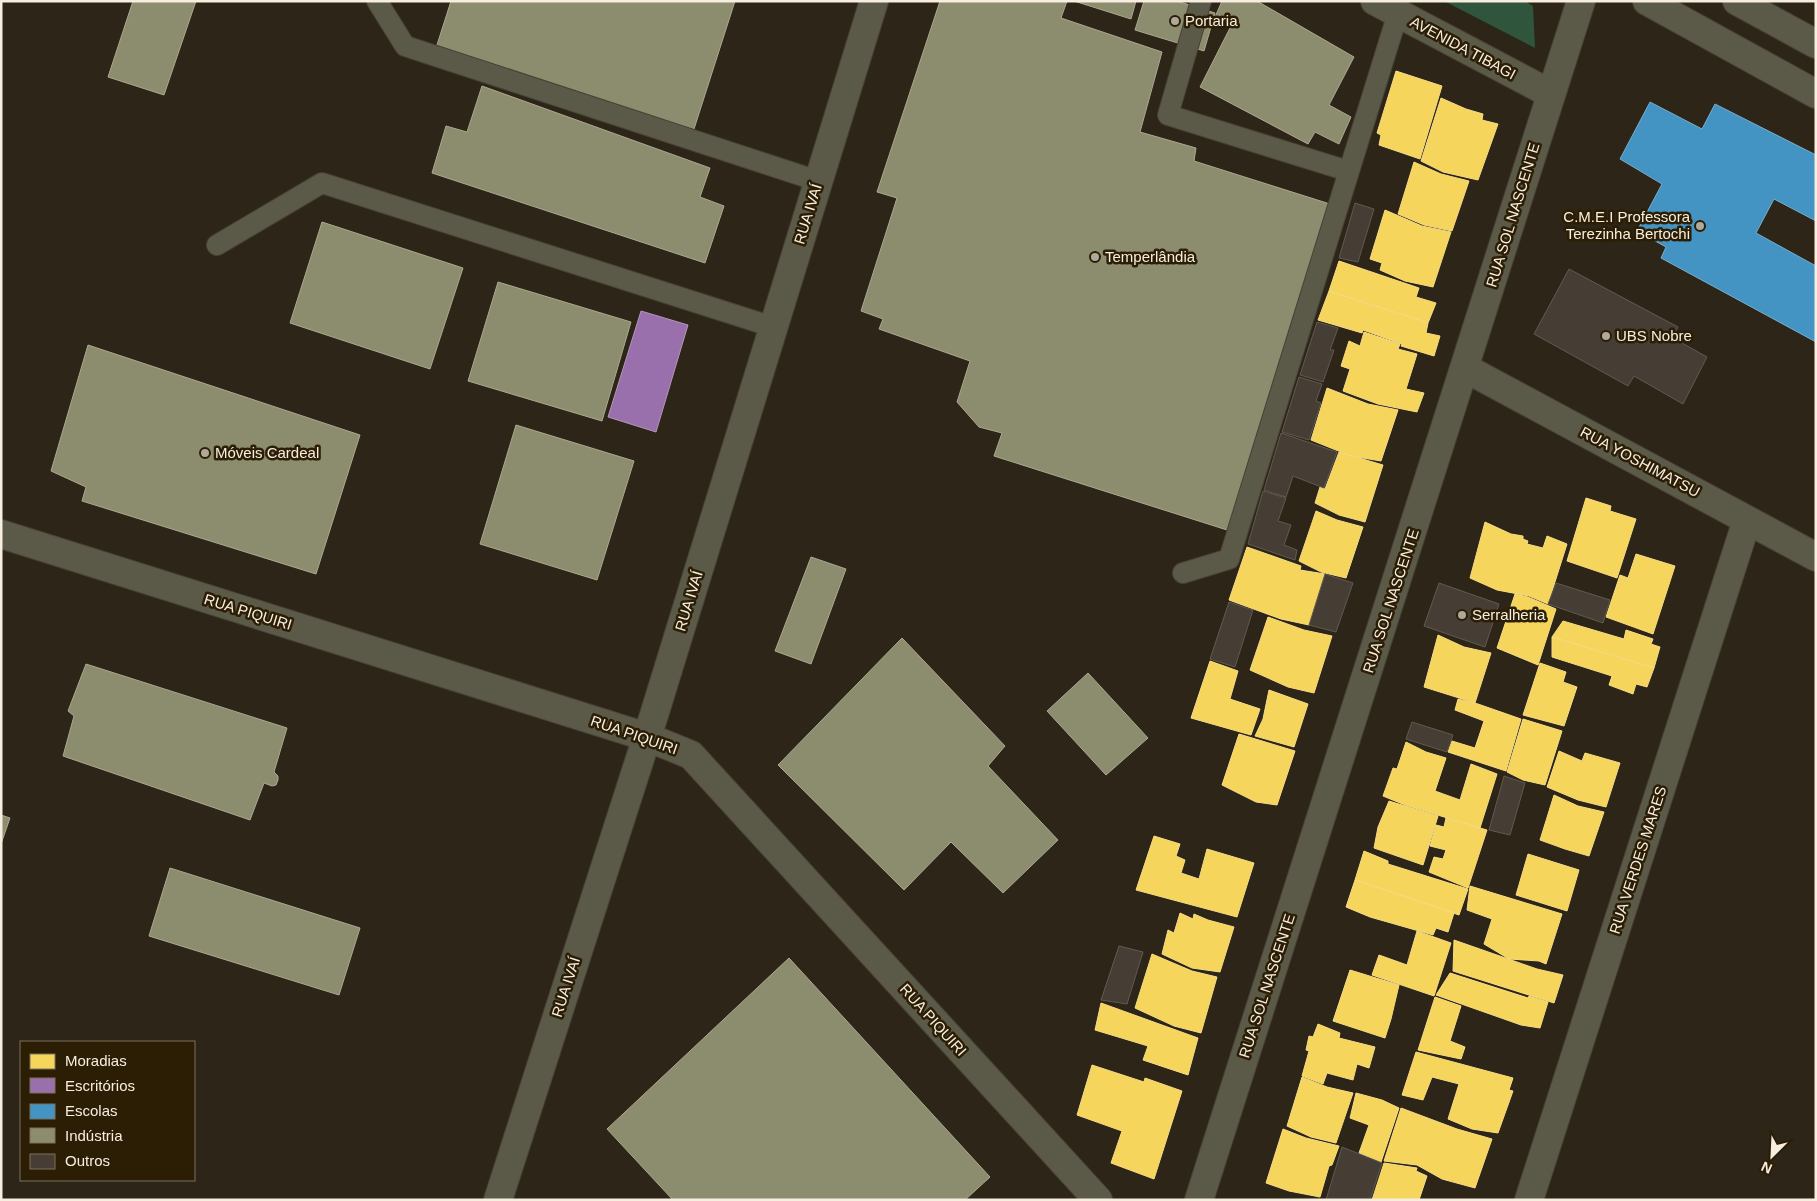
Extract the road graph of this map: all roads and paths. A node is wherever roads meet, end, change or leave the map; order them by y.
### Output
1 (377, 1) edge
2 (874, 1) edge
3 (1201, 1) edge
4 (1581, 1) edge
5 (1647, 1) edge
6 (1736, 1) edge
7 (1386, 7) edge
8 (1816, 44) edge
9 (1551, 94) junction
10 (1816, 94) edge
11 (1348, 171) junction
12 (818, 181) junction
13 (217, 245) dead end
14 (773, 327) junction
15 (1465, 368) junction
16 (1747, 520) junction
17 (1, 534) edge
18 (1816, 556) edge
19 (1183, 573) dead end
20 (647, 737) junction
21 (498, 1200) edge
22 (1098, 1200) edge
23 (1199, 1200) edge
24 (1529, 1200) edge

1 - 12 lane
2 - 12 street, RUA IVAÍ
3 - 11 lane
4 - 9 street, RUA SOL NASCENTE
5 - 10 street
6 - 8 street
7 - 9 street, AVENIDA TIBAGI
7 - 11 lane
9 - 15 street, RUA SOL NASCENTE
11 - 19 lane
12 - 14 street, RUA IVAÍ
13 - 14 lane
14 - 20 street, RUA IVAÍ
15 - 16 street, RUA YOSHIMATSU
15 - 23 street, RUA SOL NASCENTE
16 - 18 street, RUA YOSHIMATSU
16 - 24 street, RUA VERDES MARES
17 - 20 street, RUA PIQUIRI
20 - 21 street, RUA IVAÍ
20 - 22 street, RUA PIQUIRI

